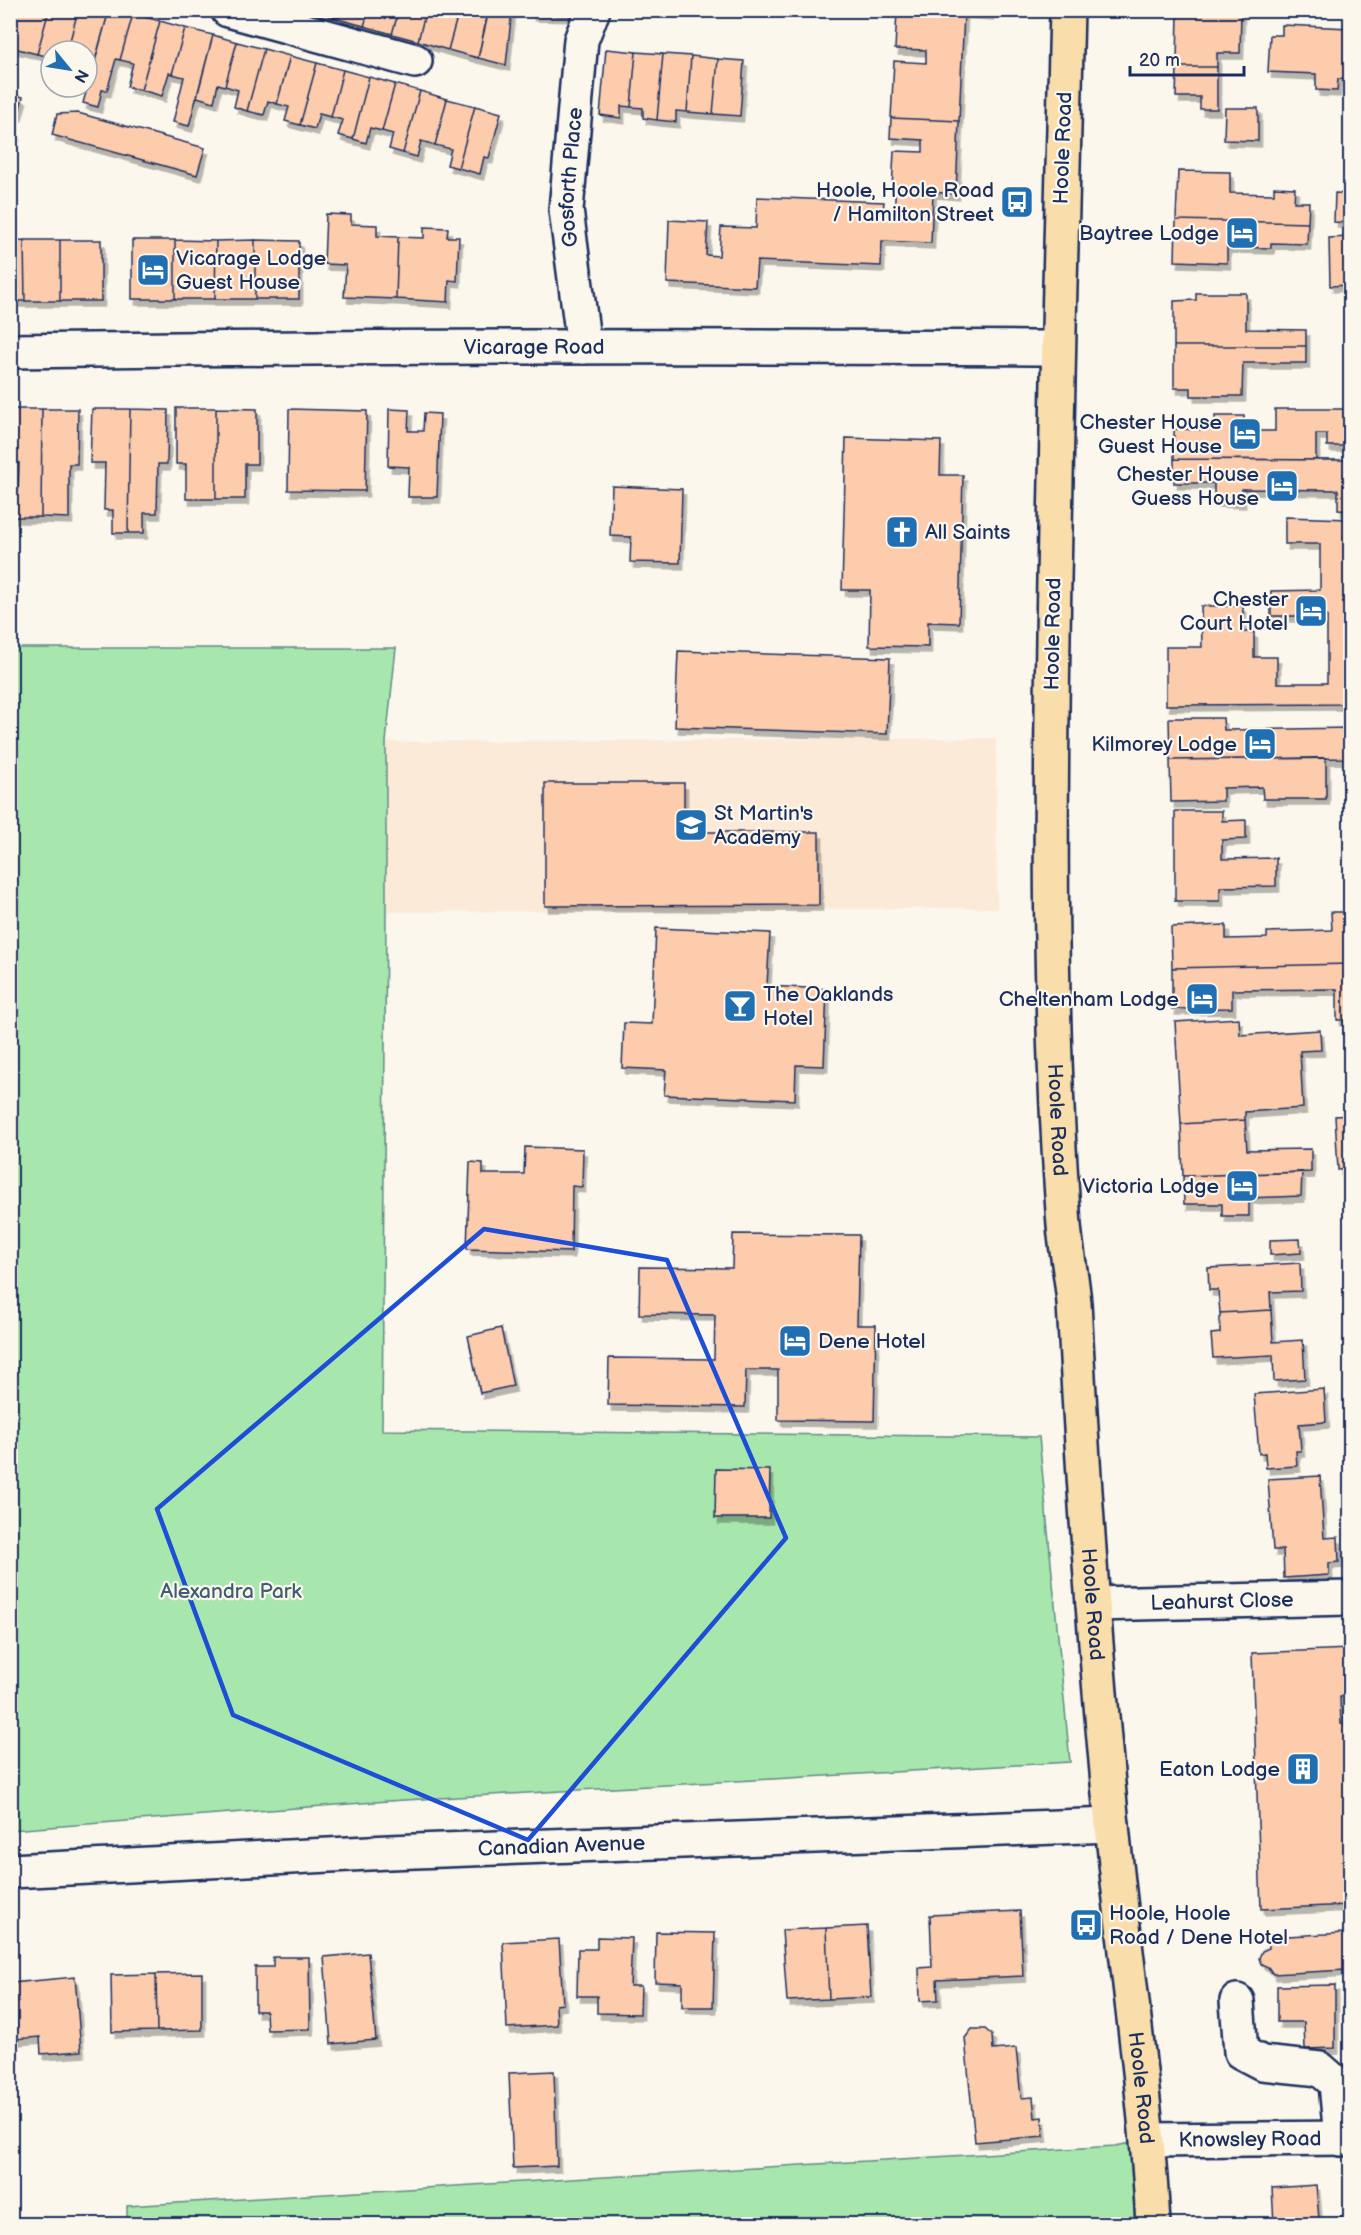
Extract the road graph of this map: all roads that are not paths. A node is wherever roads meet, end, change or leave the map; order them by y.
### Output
1 (228, 10) edge
2 (593, 10) edge
3 (1067, 10) edge
4 (415, 61) dead end
5 (584, 347) junction
6 (1058, 348) junction
7 (10, 351) edge
8 (1350, 1598) edge
9 (1093, 1604) junction
10 (1112, 1825) junction
11 (10, 1870) edge
12 (1237, 2001) dead end
13 (1346, 2138) edge
14 (1148, 2140) junction
15 (1153, 2224) edge

1 - 4 street
2 - 5 street, Gosforth Place
3 - 6 highway, Hoole Road
5 - 6 street, Vicarage Road
5 - 7 street, Vicarage Road
6 - 9 highway, Hoole Road
8 - 9 street, Leahurst Close
9 - 10 highway, Hoole Road
10 - 11 street, Canadian Avenue
10 - 14 highway, Hoole Road
12 - 13 street
13 - 14 street, Knowsley Road
14 - 15 highway, Hoole Road

